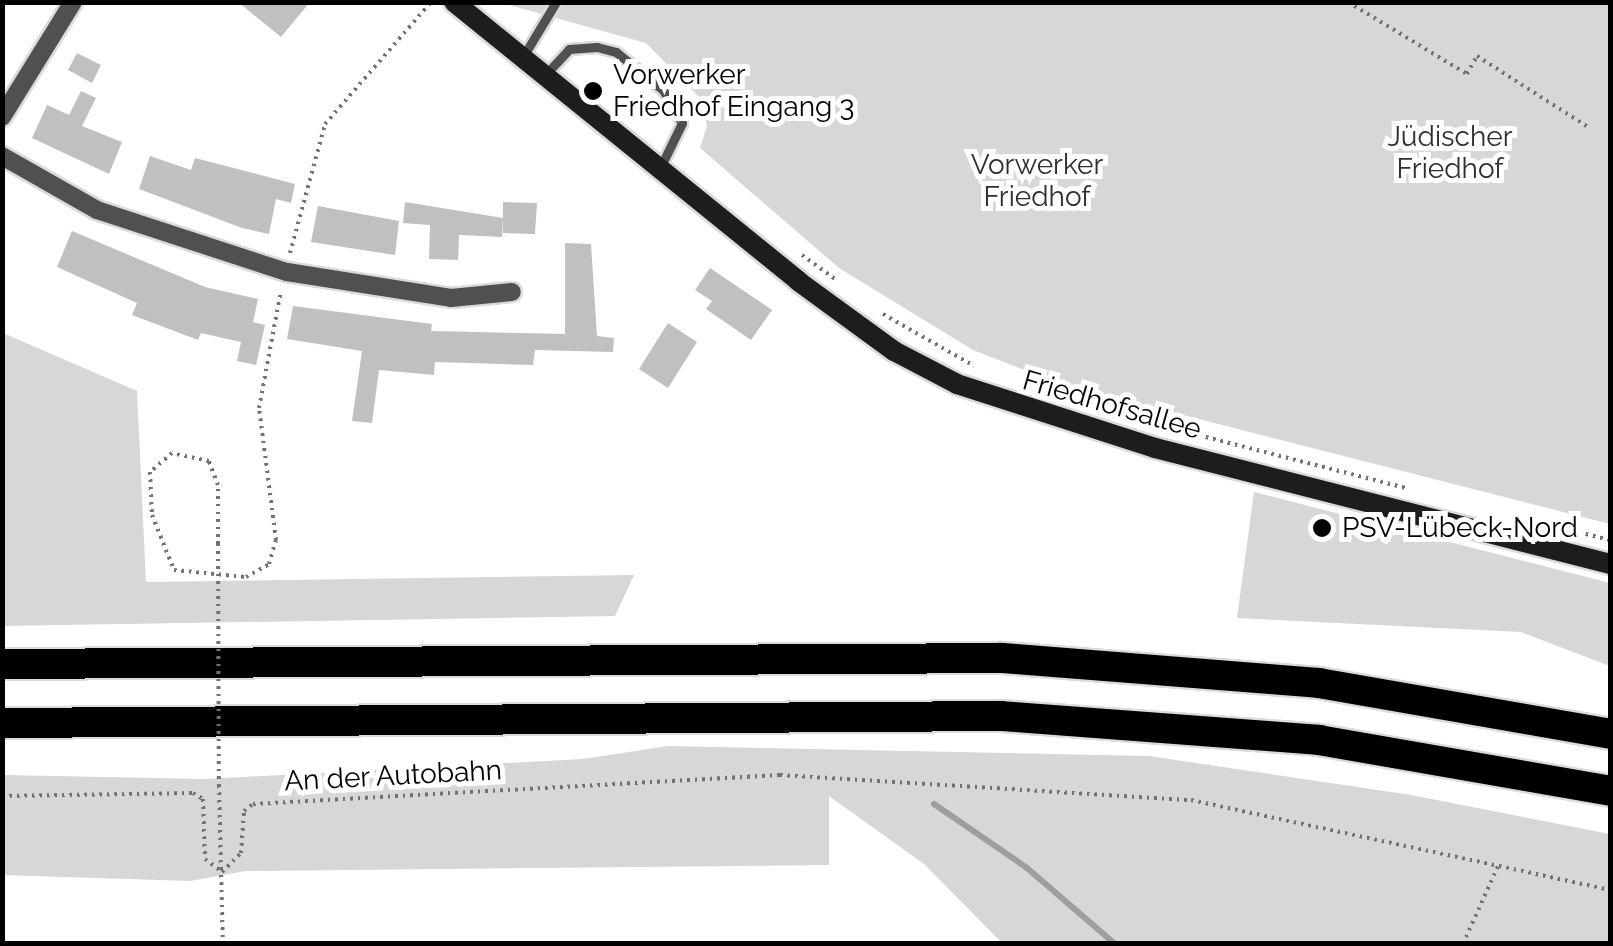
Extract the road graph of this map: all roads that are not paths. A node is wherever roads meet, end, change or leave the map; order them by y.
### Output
1 (73, 2) edge
2 (454, 2) edge
3 (556, 2) edge
4 (521, 59) junction
5 (544, 77) junction
6 (2, 117) edge
7 (2, 156) edge
8 (658, 170) junction
9 (512, 292) dead end
10 (1610, 564) edge
11 (2, 664) edge
12 (2, 723) edge
13 (1610, 734) edge
14 (1610, 792) edge

1 - 6 street
2 - 4 street, Friedhofsallee
3 - 4 lane
4 - 5 street, Friedhofsallee
5 - 8 street, Friedhofsallee
5 - 8 lane
7 - 9 street
8 - 10 street, Friedhofsallee
11 - 13 highway
12 - 14 highway

